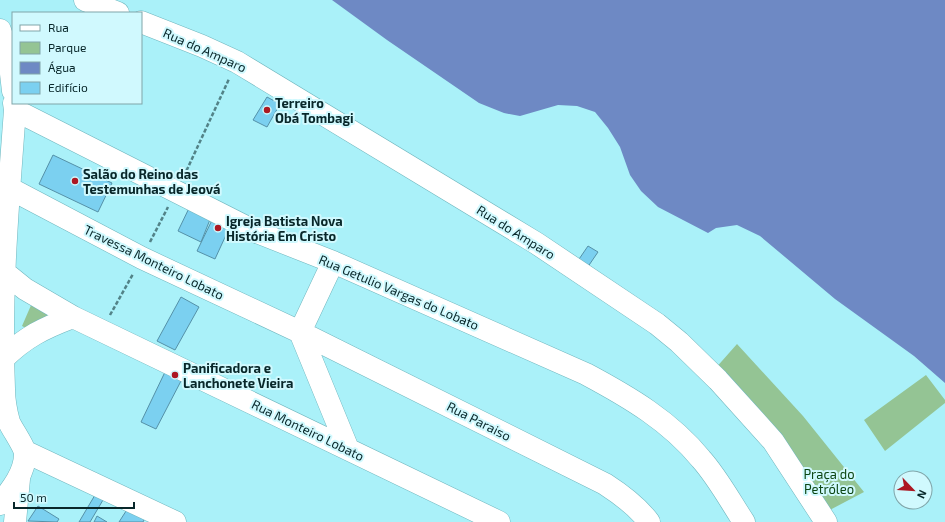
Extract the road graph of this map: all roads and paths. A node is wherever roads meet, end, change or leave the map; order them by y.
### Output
1 (85, 0) edge
2 (115, 12) edge
3 (142, 22) edge
4 (0, 30) edge
5 (12, 83) edge
6 (14, 104) edge
7 (20, 104) edge
8 (6, 152) edge
9 (9, 188) junction
10 (333, 262) junction
11 (4, 272) junction
12 (73, 317) junction
13 (300, 332) junction
14 (3, 359) junction
15 (348, 449) junction
16 (26, 452) junction
17 (20, 476) junction
18 (0, 504) edge
19 (15, 522) edge
20 (175, 522) edge
21 (499, 522) edge
22 (649, 522) edge
23 (744, 522) edge
24 (826, 522) edge

1 - 2 street
3 - 24 street, Rua do Amparo
4 - 5 street
6 - 8 street
7 - 10 street, Rua Getulio Vargas do Lobato
8 - 9 street
9 - 11 street
9 - 13 street, Travessa Monteiro Lobato
10 - 13 street
10 - 23 street, Rua Getulio Vargas do Lobato
11 - 12 street, Rua Monteiro Lobato
11 - 14 street
12 - 14 street
12 - 15 street, Rua Monteiro Lobato
13 - 15 street
13 - 22 street, Rua Paraiso
14 - 16 street
15 - 21 street, Rua Monteiro Lobato
16 - 17 street
16 - 20 street
17 - 18 street
17 - 19 street

